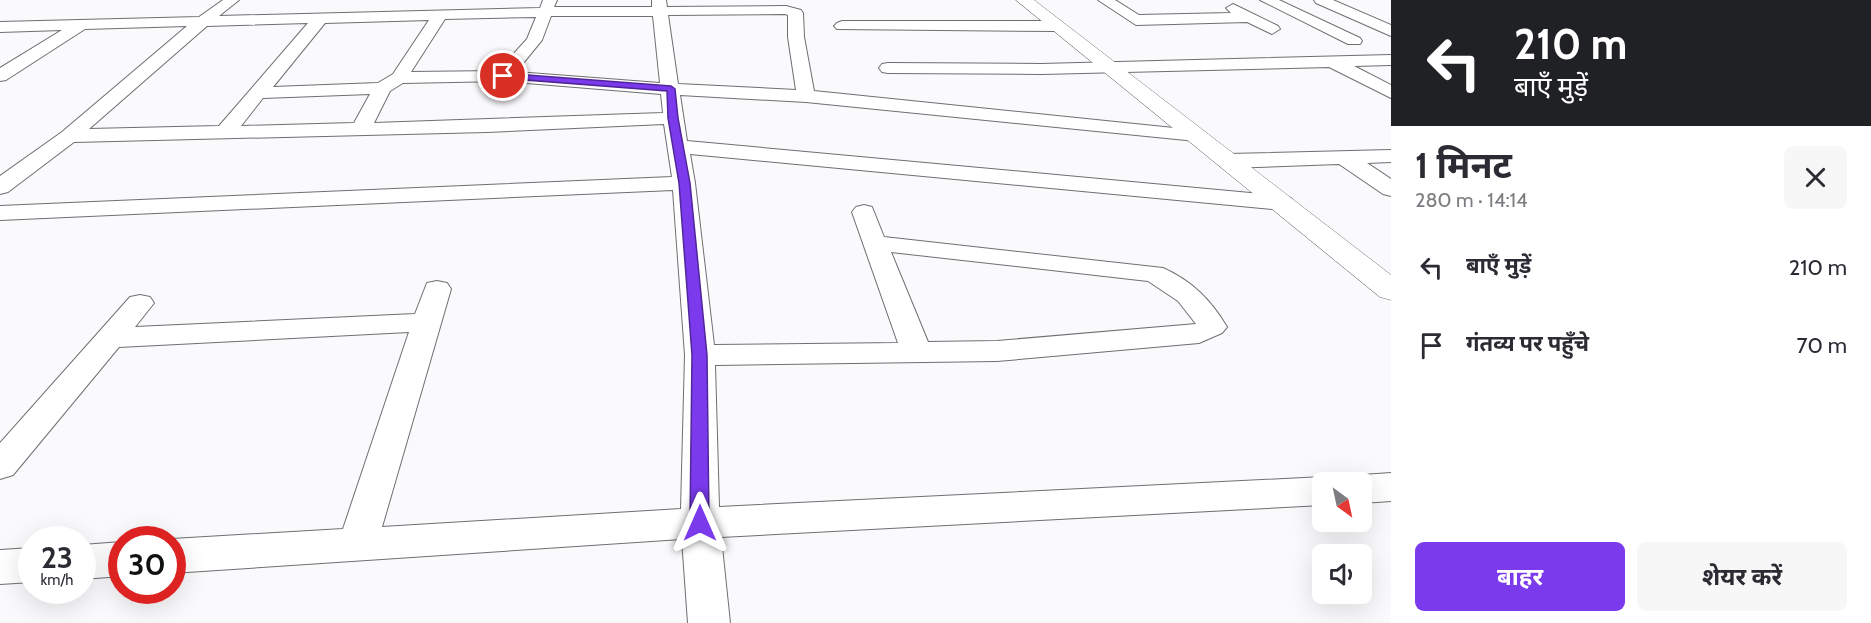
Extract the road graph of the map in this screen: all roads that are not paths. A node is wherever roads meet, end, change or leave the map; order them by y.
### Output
1 (232, 0) edge
2 (332, 0) edge
3 (411, 0) edge
4 (1024, 0) edge
5 (1218, 0) edge
6 (1267, 0) edge
7 (1321, 0) edge
8 (1106, 1) edge
9 (1138, 1) edge
10 (659, 5) edge
11 (763, 5) edge
12 (548, 6) edge
13 (440, 15) junction
14 (402, 17) junction
15 (1249, 17) junction
16 (316, 19) junction
17 (202, 22) junction
18 (81, 25) junction
19 (842, 26) dead end
20 (1057, 26) junction
21 (0, 27) edge
22 (1272, 29) dead end
23 (1391, 31) edge
24 (1354, 40) dead end
25 (1391, 60) edge
26 (1334, 62) junction
27 (1109, 67) junction
28 (888, 68) dead end
29 (0, 76) edge
30 (503, 76) junction
31 (399, 78) junction
32 (382, 88) junction
33 (671, 89) junction
34 (1391, 92) edge
35 (258, 93) junction
36 (806, 96) junction
37 (673, 118) junction
38 (361, 128) junction
39 (224, 133) junction
40 (1196, 135) junction
41 (69, 136) junction
42 (680, 147) junction
43 (1391, 156) edge
44 (1344, 158) junction
45 (1228, 161) junction
46 (684, 183) junction
47 (0, 187) edge
48 (1391, 189) edge
49 (1283, 203) junction
50 (864, 212) dead end
51 (0, 213) edge
52 (874, 243) junction
53 (437, 289) dead end
54 (1391, 290) edge
55 (140, 303) dead end
56 (426, 322) junction
57 (108, 338) junction
58 (916, 351) junction
59 (700, 355) junction
60 (0, 466) edge
61 (1391, 487) edge
62 (1372, 488) edge
63 (1312, 492) edge
64 (700, 523) junction
65 (358, 544) junction
66 (186, 555) edge
67 (18, 566) edge
68 (0, 567) edge
69 (709, 623) edge

1 - 17 street
2 - 16 street
3 - 14 street
4 - 20 street
5 - 15 street
6 - 24 street
7 - 23 street
8 - 9 street
8 - 15 street
10 - 11 street
10 - 12 street
10 - 33 street
11 - 36 street
12 - 13 street
12 - 30 street
13 - 14 street
13 - 31 street
14 - 16 street
15 - 22 street
16 - 17 street
16 - 35 street
17 - 18 street
17 - 41 street
18 - 21 street
18 - 29 street
19 - 20 street
20 - 27 street
25 - 26 street
26 - 27 street
26 - 34 street
27 - 28 street
27 - 40 street
30 - 31 street
30 - 33 street
31 - 32 street
32 - 35 street
32 - 38 street
33 - 36 street
33 - 37 street
35 - 39 street
36 - 40 street
37 - 38 street
37 - 42 street
38 - 39 street
39 - 41 street
40 - 45 street
41 - 47 street
42 - 46 street
42 - 49 street
43 - 44 street
44 - 45 street
44 - 48 street
45 - 49 street
46 - 51 street
46 - 59 street
49 - 54 street
50 - 52 street
52 - 58 street
52 - 58 street
53 - 56 street
55 - 57 street
56 - 57 street
56 - 65 street
57 - 60 street
58 - 59 street
59 - 64 street
61 - 62 street
63 - 64 street
64 - 65 street
64 - 69 street
65 - 66 street
67 - 68 street

